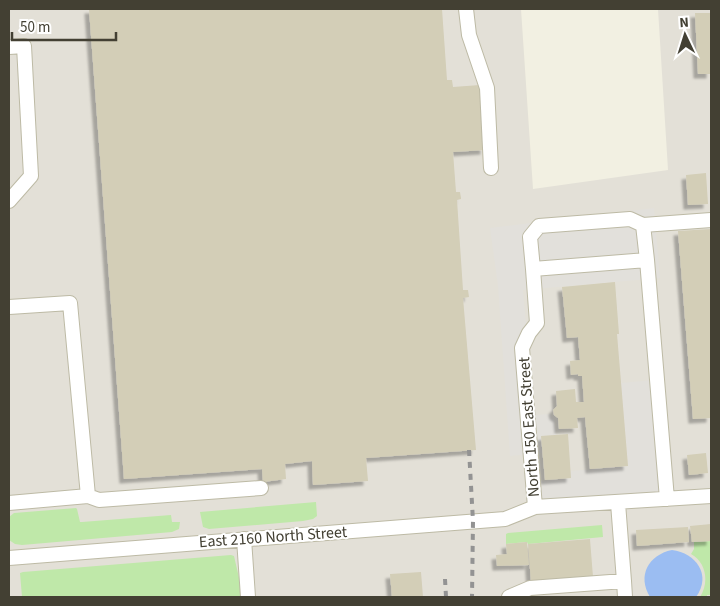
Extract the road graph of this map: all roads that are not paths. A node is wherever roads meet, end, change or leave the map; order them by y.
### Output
1 (466, 9) edge
2 (9, 47) edge
3 (492, 168) dead end
4 (9, 201) edge
5 (711, 220) edge
6 (644, 224) junction
7 (647, 260) junction
8 (533, 269) junction
9 (9, 307) edge
10 (261, 488) dead end
11 (88, 496) junction
12 (711, 496) edge
13 (666, 499) junction
14 (9, 503) edge
15 (618, 503) junction
16 (535, 507) junction
17 (244, 539) junction
18 (9, 558) edge
19 (624, 581) junction
20 (248, 597) edge
21 (508, 597) edge
22 (625, 597) edge

1 - 3 street
2 - 4 street
5 - 6 street
6 - 7 street
6 - 8 street
7 - 8 street
7 - 13 street
8 - 16 street, North 150 East Street
9 - 11 street
10 - 11 street
11 - 14 street
12 - 13 street, East 2160 North Street
13 - 15 street, East 2160 North Street
15 - 16 street, East 2160 North Street
15 - 19 street
16 - 17 street, East 2160 North Street
17 - 18 street, East 2160 North Street
17 - 20 street
19 - 21 street
19 - 22 street

